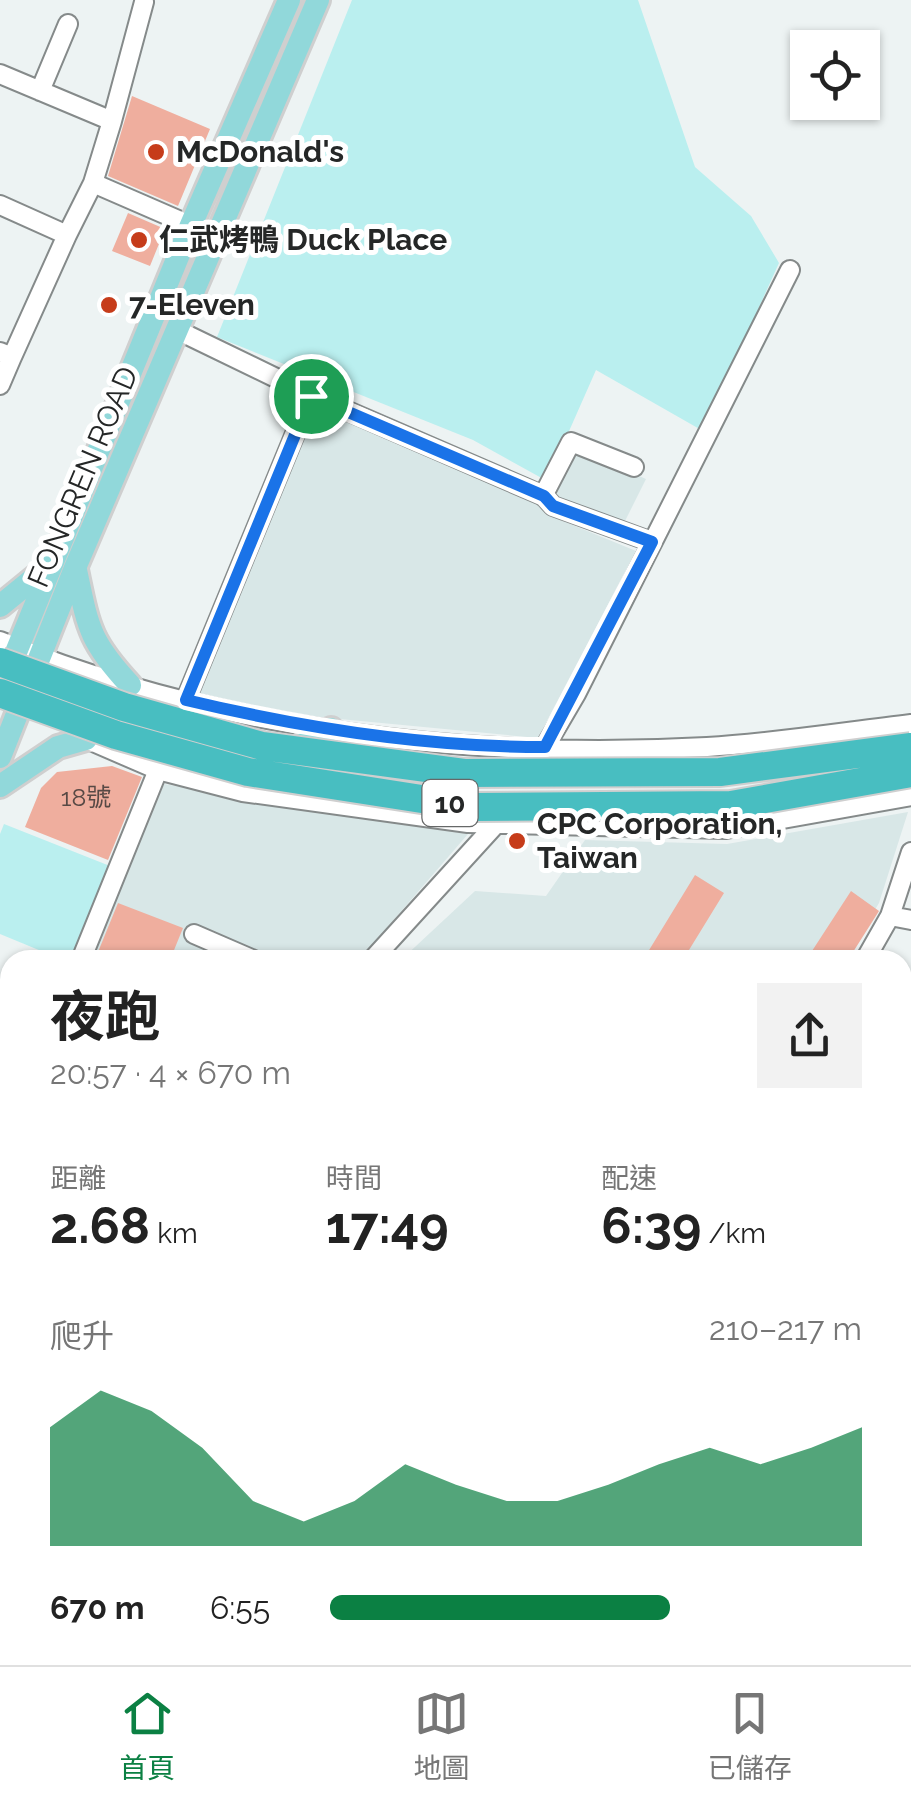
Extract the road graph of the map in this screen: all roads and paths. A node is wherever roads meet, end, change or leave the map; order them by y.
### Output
1 (289, 0) edge
2 (318, 0) edge
3 (143, 1) edge
4 (68, 24) dead end
5 (0, 74) edge
6 (40, 90) junction
7 (112, 121) junction
8 (93, 183) junction
9 (0, 205) edge
10 (191, 224) junction
11 (67, 235) junction
12 (215, 236) junction
13 (790, 270) dead end
14 (176, 330) junction
15 (6, 355) edge
16 (0, 385) edge
17 (311, 396) junction
18 (634, 467) dead end
19 (544, 496) junction
20 (652, 542) junction
21 (66, 562) junction
22 (0, 606) edge
23 (35, 675) junction
24 (4, 680) edge
25 (130, 686) junction
26 (186, 700) junction
27 (911, 724) edge
28 (331, 729) junction
29 (86, 739) junction
30 (545, 747) junction
31 (911, 747) edge
32 (0, 757) edge
33 (158, 770) junction
34 (911, 773) edge
35 (0, 786) edge
36 (911, 796) edge
37 (496, 824) junction
38 (911, 852) edge
39 (890, 916) junction
40 (911, 920) edge
41 (194, 934) dead end
42 (85, 950) edge
43 (231, 950) edge
44 (381, 950) edge
45 (871, 950) edge

1 - 10 main road, FONGREN ROAD
2 - 12 main road, FONGREN ROAD
3 - 7 street
4 - 6 street
5 - 6 street
6 - 7 street
7 - 8 street
8 - 10 street
8 - 11 street
9 - 11 street
10 - 12 street
10 - 21 main road, FONGREN ROAD
11 - 15 street
12 - 14 main road, FONGREN ROAD
13 - 20 street
14 - 17 street
14 - 21 main road, FONGREN ROAD
15 - 16 street
17 - 19 street
17 - 26 street
18 - 19 street
19 - 20 street
20 - 30 street
21 - 22 main road
21 - 23 main road, FONGREN ROAD
21 - 24 main road, FONGREN ROAD
21 - 25 main road
23 - 24 main road, FONGREN ROAD
23 - 24 main road
23 - 24 street
23 - 25 street
23 - 28 main road
24 - 29 street
24 - 31 highway, 10, bridge
24 - 32 main road, FONGREN ROAD
24 - 34 highway, 10, bridge
25 - 26 street
26 - 28 street
27 - 30 street
28 - 30 street
29 - 33 street
29 - 35 main road
33 - 37 street
33 - 42 street
36 - 37 street
37 - 44 street
38 - 39 street
39 - 40 street
39 - 45 street
41 - 43 street

